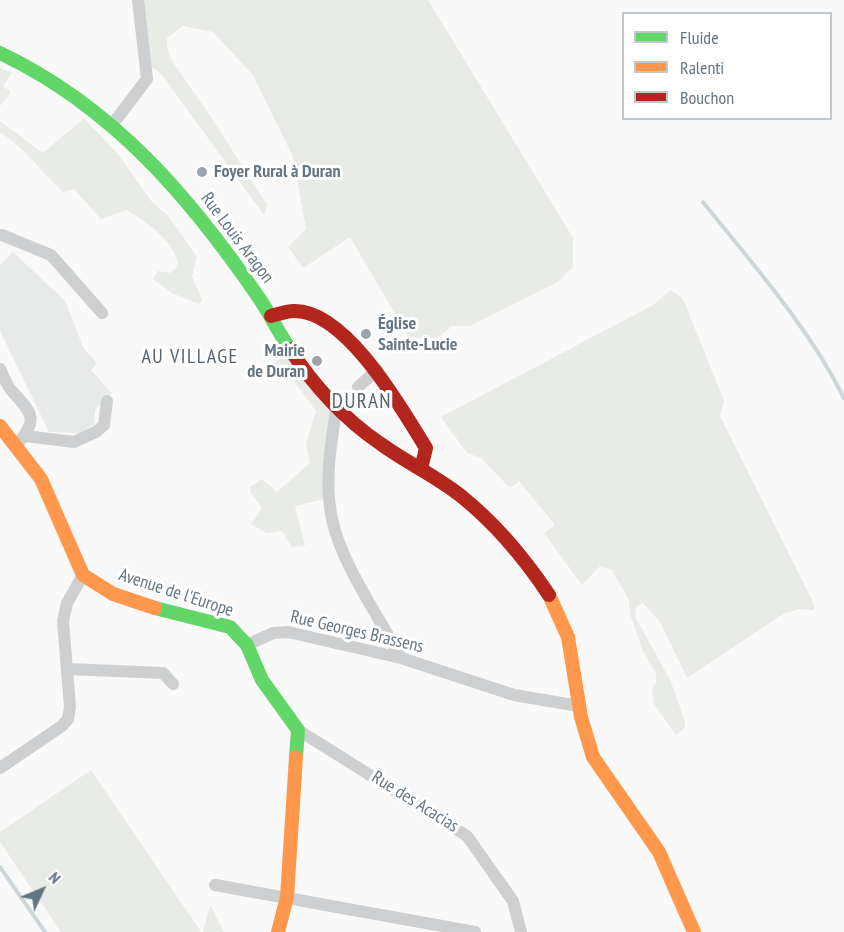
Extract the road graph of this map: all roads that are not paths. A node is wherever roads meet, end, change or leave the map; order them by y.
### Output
1 (138, 0) edge
2 (0, 53) edge
3 (112, 125) junction
4 (1, 233) edge
5 (102, 313) dead end
6 (271, 316) junction
7 (0, 369) edge
8 (377, 370) junction
9 (358, 387) dead end
10 (107, 401) dead end
11 (337, 405) junction
12 (0, 426) edge
13 (25, 436) junction
14 (16, 447) junction
15 (421, 469) junction
16 (83, 575) junction
17 (247, 645) junction
18 (401, 658) junction
19 (68, 669) junction
20 (173, 684) dead end
21 (579, 706) junction
22 (298, 730) junction
23 (0, 768) edge
24 (215, 885) dead end
25 (287, 897) junction
26 (278, 932) edge
27 (475, 932) edge
28 (521, 932) edge
29 (694, 932) edge

1 - 3 street
2 - 3 street, Rue Louis Aragon
3 - 6 street, Rue Louis Aragon
4 - 5 street
6 - 8 street
6 - 11 street, Rue Louis Aragon
7 - 13 street
8 - 9 street
8 - 15 street
10 - 13 street
11 - 15 street, Rue Louis Aragon
11 - 18 street
12 - 14 street
13 - 14 street
14 - 16 street
15 - 21 street, Rue Louis Aragon
16 - 17 street, Avenue de l'Europe
16 - 19 street
17 - 18 street, Rue Georges Brassens
17 - 22 street
18 - 21 street, Rue Georges Brassens
19 - 20 street
19 - 23 street
21 - 29 street, Rue Louis Aragon
22 - 25 street
22 - 28 street, Rue des Acacias
24 - 25 street
25 - 26 street
25 - 27 street

